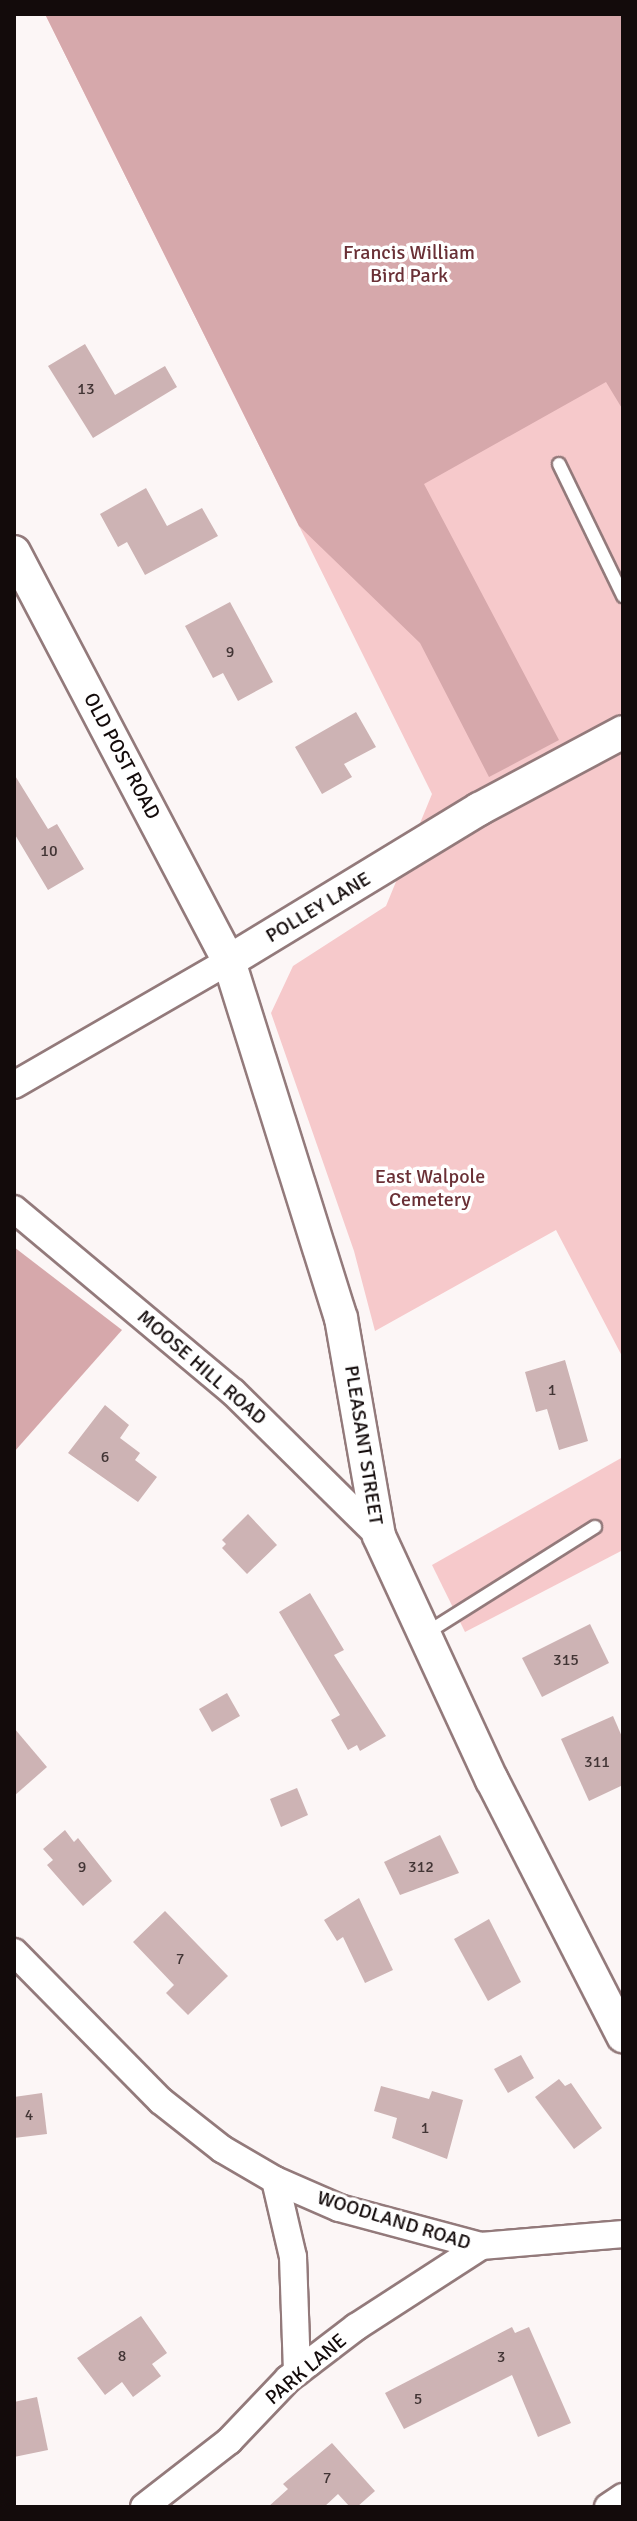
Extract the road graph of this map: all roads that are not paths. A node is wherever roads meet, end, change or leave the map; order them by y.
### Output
1 (559, 464) dead end
2 (14, 552) edge
3 (623, 596) edge
4 (623, 732) edge
5 (229, 961) junction
6 (14, 1085) edge
7 (14, 1209) edge
8 (595, 1527) dead end
9 (379, 1536) junction
10 (425, 1634) junction
11 (14, 1952) edge
12 (623, 2036) edge
13 (275, 2180) junction
14 (623, 2234) edge
15 (481, 2246) junction
16 (297, 2372) junction
17 (623, 2497) edge
18 (144, 2507) edge
19 (608, 2507) edge

1 - 3 lane
2 - 5 street, OLD POST ROAD
4 - 5 street, POLLEY LANE
5 - 6 street, POLLEY LANE
5 - 9 street, PLEASANT STREET
7 - 9 street, MOOSE HILL ROAD
8 - 10 lane
9 - 10 street, PLEASANT STREET
10 - 12 street, PLEASANT STREET
11 - 13 street, WOODLAND ROAD
13 - 15 street, WOODLAND ROAD
13 - 16 street
14 - 15 street, WOODLAND ROAD
15 - 16 street, PARK LANE
16 - 18 street, PARK LANE
17 - 19 street

